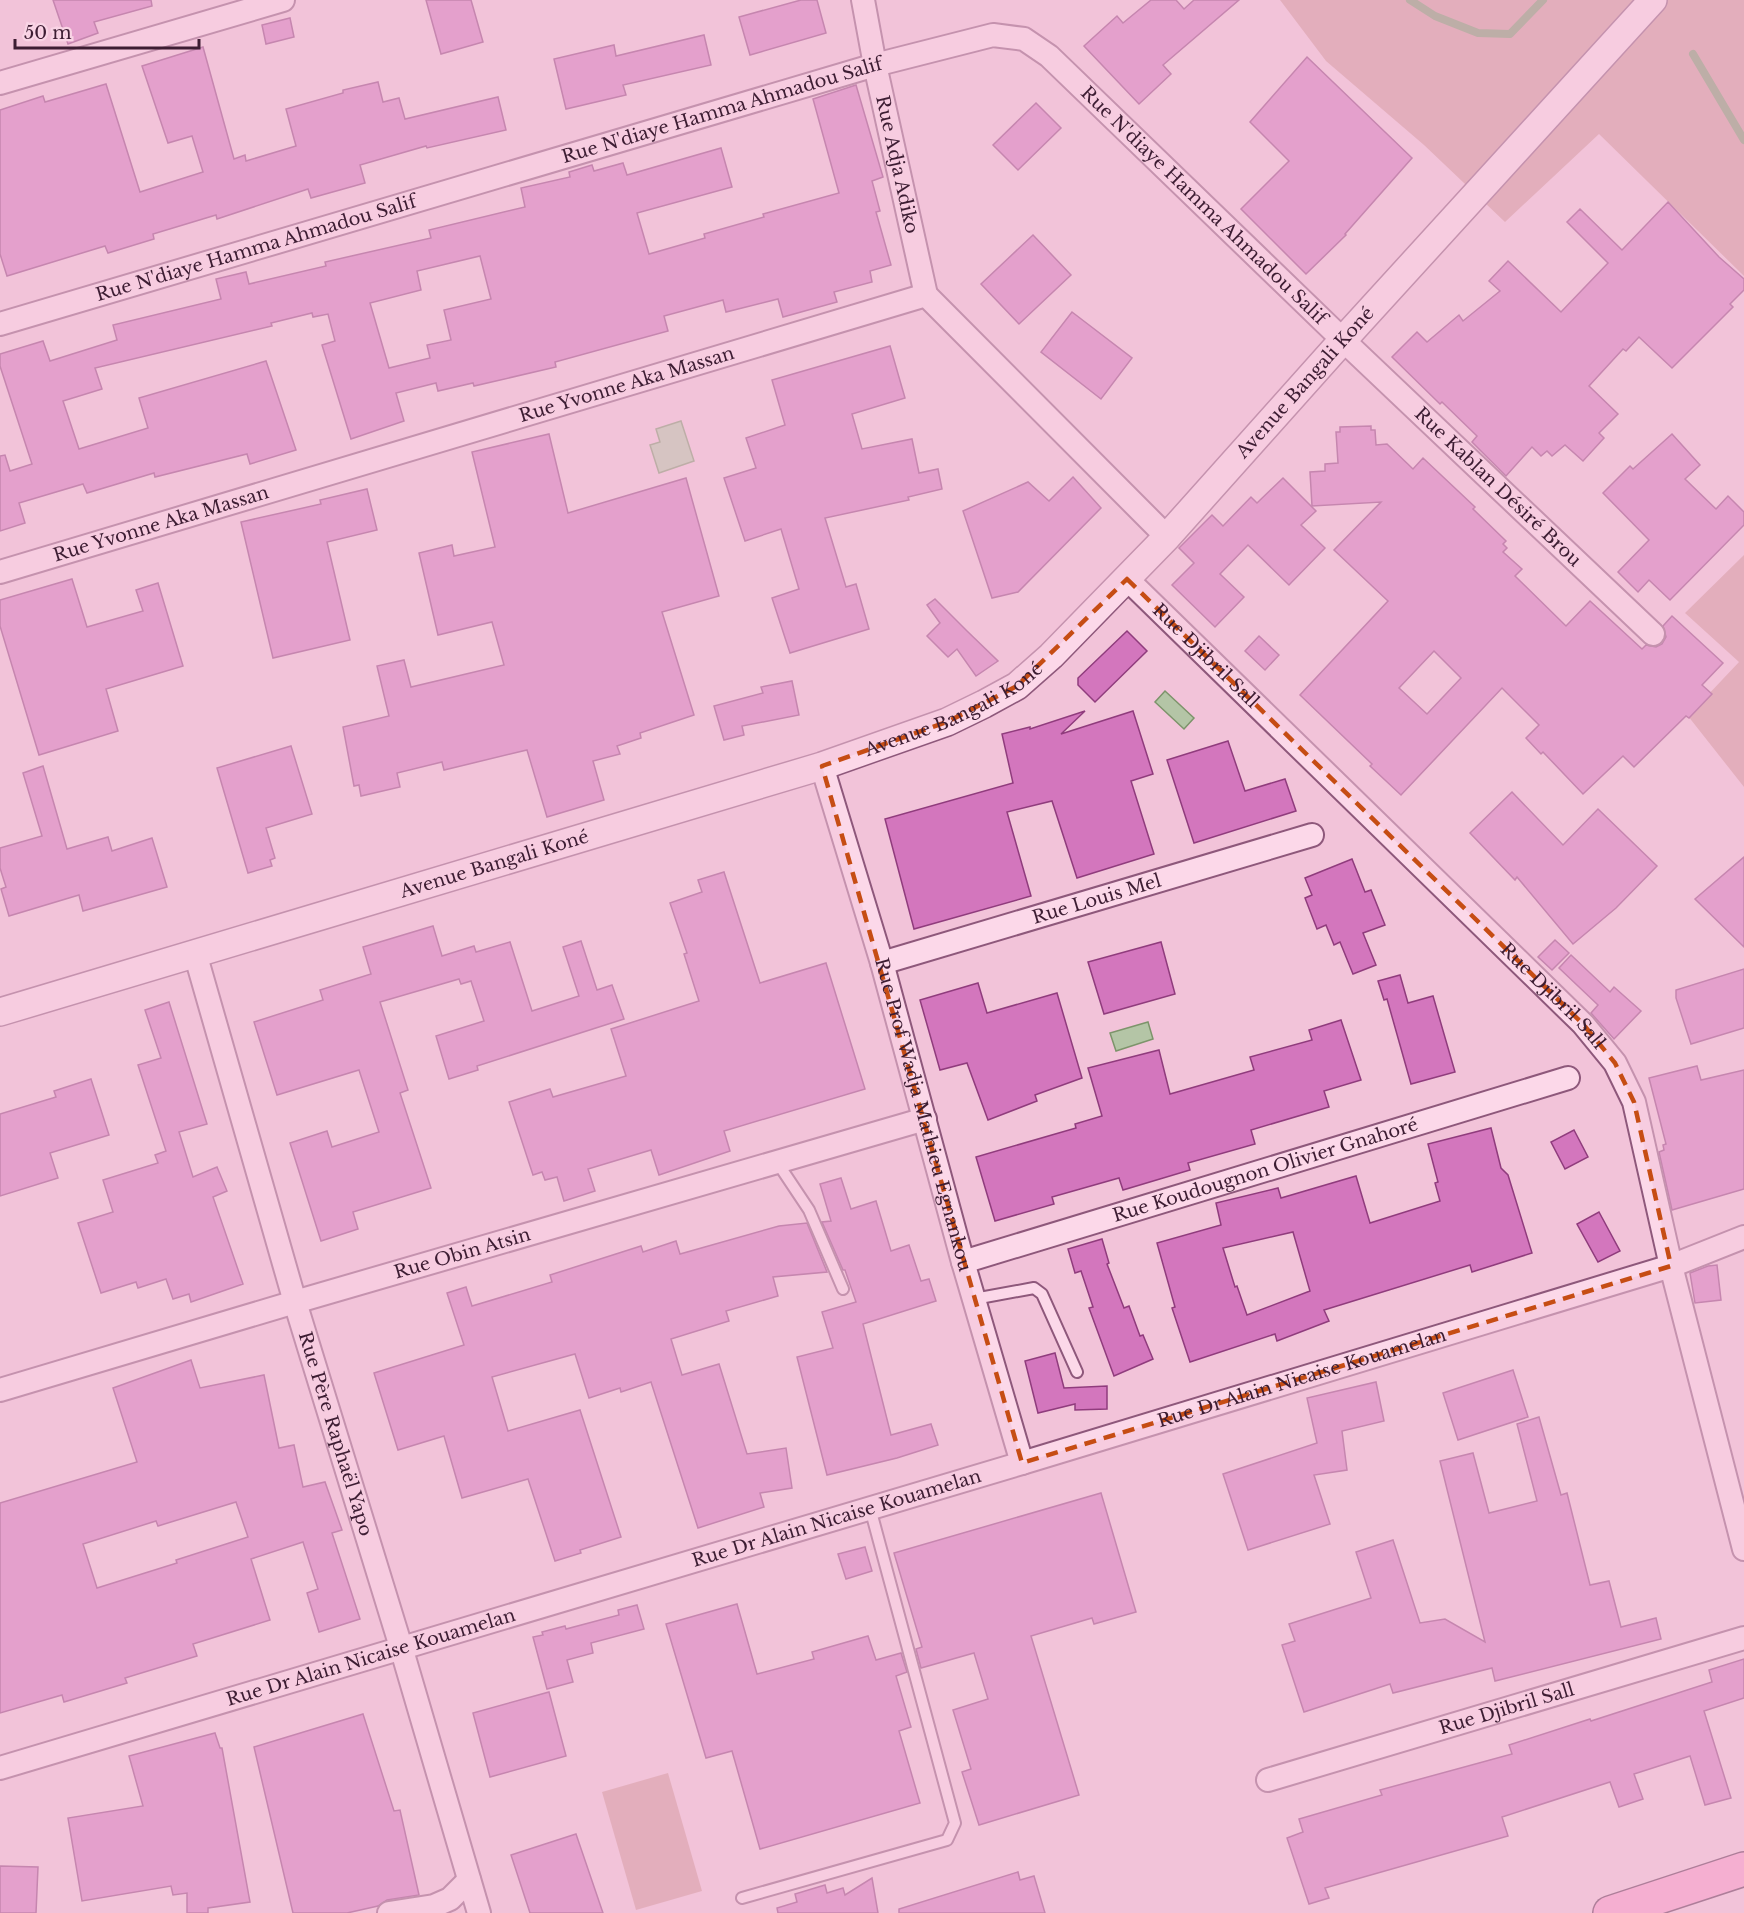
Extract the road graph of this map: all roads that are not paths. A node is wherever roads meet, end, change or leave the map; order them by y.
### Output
1 (284, 0) edge
2 (862, 0) edge
3 (1653, 0) edge
4 (875, 65) junction
5 (0, 82) edge
6 (926, 295) junction
7 (0, 324) edge
8 (1343, 340) junction
9 (1167, 537) junction
10 (0, 572) edge
11 (1127, 579) junction
12 (1653, 634) dead end
13 (822, 766) junction
14 (1311, 835) dead end
15 (195, 953) junction
16 (882, 963) junction
17 (0, 1012) edge
18 (1568, 1078) dead end
19 (925, 1119) junction
20 (777, 1162) junction
21 (1744, 1237) edge
22 (963, 1262) junction
23 (1671, 1266) junction
24 (843, 1289) dead end
25 (974, 1299) junction
26 (295, 1302) junction
27 (1077, 1372) dead end
28 (0, 1390) edge
29 (1022, 1463) junction
30 (870, 1508) junction
31 (1744, 1549) edge
32 (1744, 1638) edge
33 (401, 1647) junction
34 (0, 1768) edge
35 (1268, 1780) dead end
36 (1744, 1869) edge
37 (469, 1880) junction
38 (742, 1898) dead end
39 (389, 1913) edge
40 (479, 1913) edge
41 (1610, 1913) edge

1 - 5 street
2 - 4 street, Rue Adja Adiko
3 - 8 street, Avenue Bangali Koné
4 - 6 street, Rue Adja Adiko
4 - 7 street, Rue N'diaye Hamma Ahmadou Salif
4 - 8 street, Rue N'diaye Hamma Ahmadou Salif
6 - 9 street
6 - 10 street, Rue Yvonne Aka Massan
8 - 9 street, Avenue Bangali Koné
8 - 12 street, Rue Kablan Désiré Brou
9 - 11 street, Avenue Bangali Koné
11 - 13 street, Avenue Bangali Koné
11 - 23 street, Rue Djibril Sall
13 - 15 street, Avenue Bangali Koné
13 - 16 street, Rue Prof Wadja Mathieu Egnankou
14 - 16 street, Rue Louis Mel
15 - 17 street, Avenue Bangali Koné
15 - 26 street, Rue Père Raphaël Yapo
16 - 19 street, Rue Prof Wadja Mathieu Egnankou
18 - 22 street, Rue Koudougnon Olivier Gnahoré
19 - 20 street, Rue Obin Atsin
19 - 22 street, Rue Prof Wadja Mathieu Egnankou
20 - 24 lane
20 - 26 street, Rue Obin Atsin
21 - 23 street, Rue Dr Alain Nicaise Kouamelan
22 - 25 street, Rue Prof Wadja Mathieu Egnankou
23 - 29 street, Rue Dr Alain Nicaise Kouamelan
23 - 31 street, Rue Djibril Sall
25 - 27 lane
25 - 29 street, Rue Prof Wadja Mathieu Egnankou
26 - 28 street, Rue Obin Atsin
26 - 33 street, Rue Père Raphaël Yapo
29 - 30 street, Rue Dr Alain Nicaise Kouamelan
30 - 33 street, Rue Dr Alain Nicaise Kouamelan
30 - 38 lane
32 - 35 street, Rue Djibril Sall
33 - 34 street, Rue Dr Alain Nicaise Kouamelan
33 - 37 street, Rue Père Raphaël Yapo
36 - 41 main road
37 - 39 street
37 - 40 street, Rue Père Raphaël Yapo

